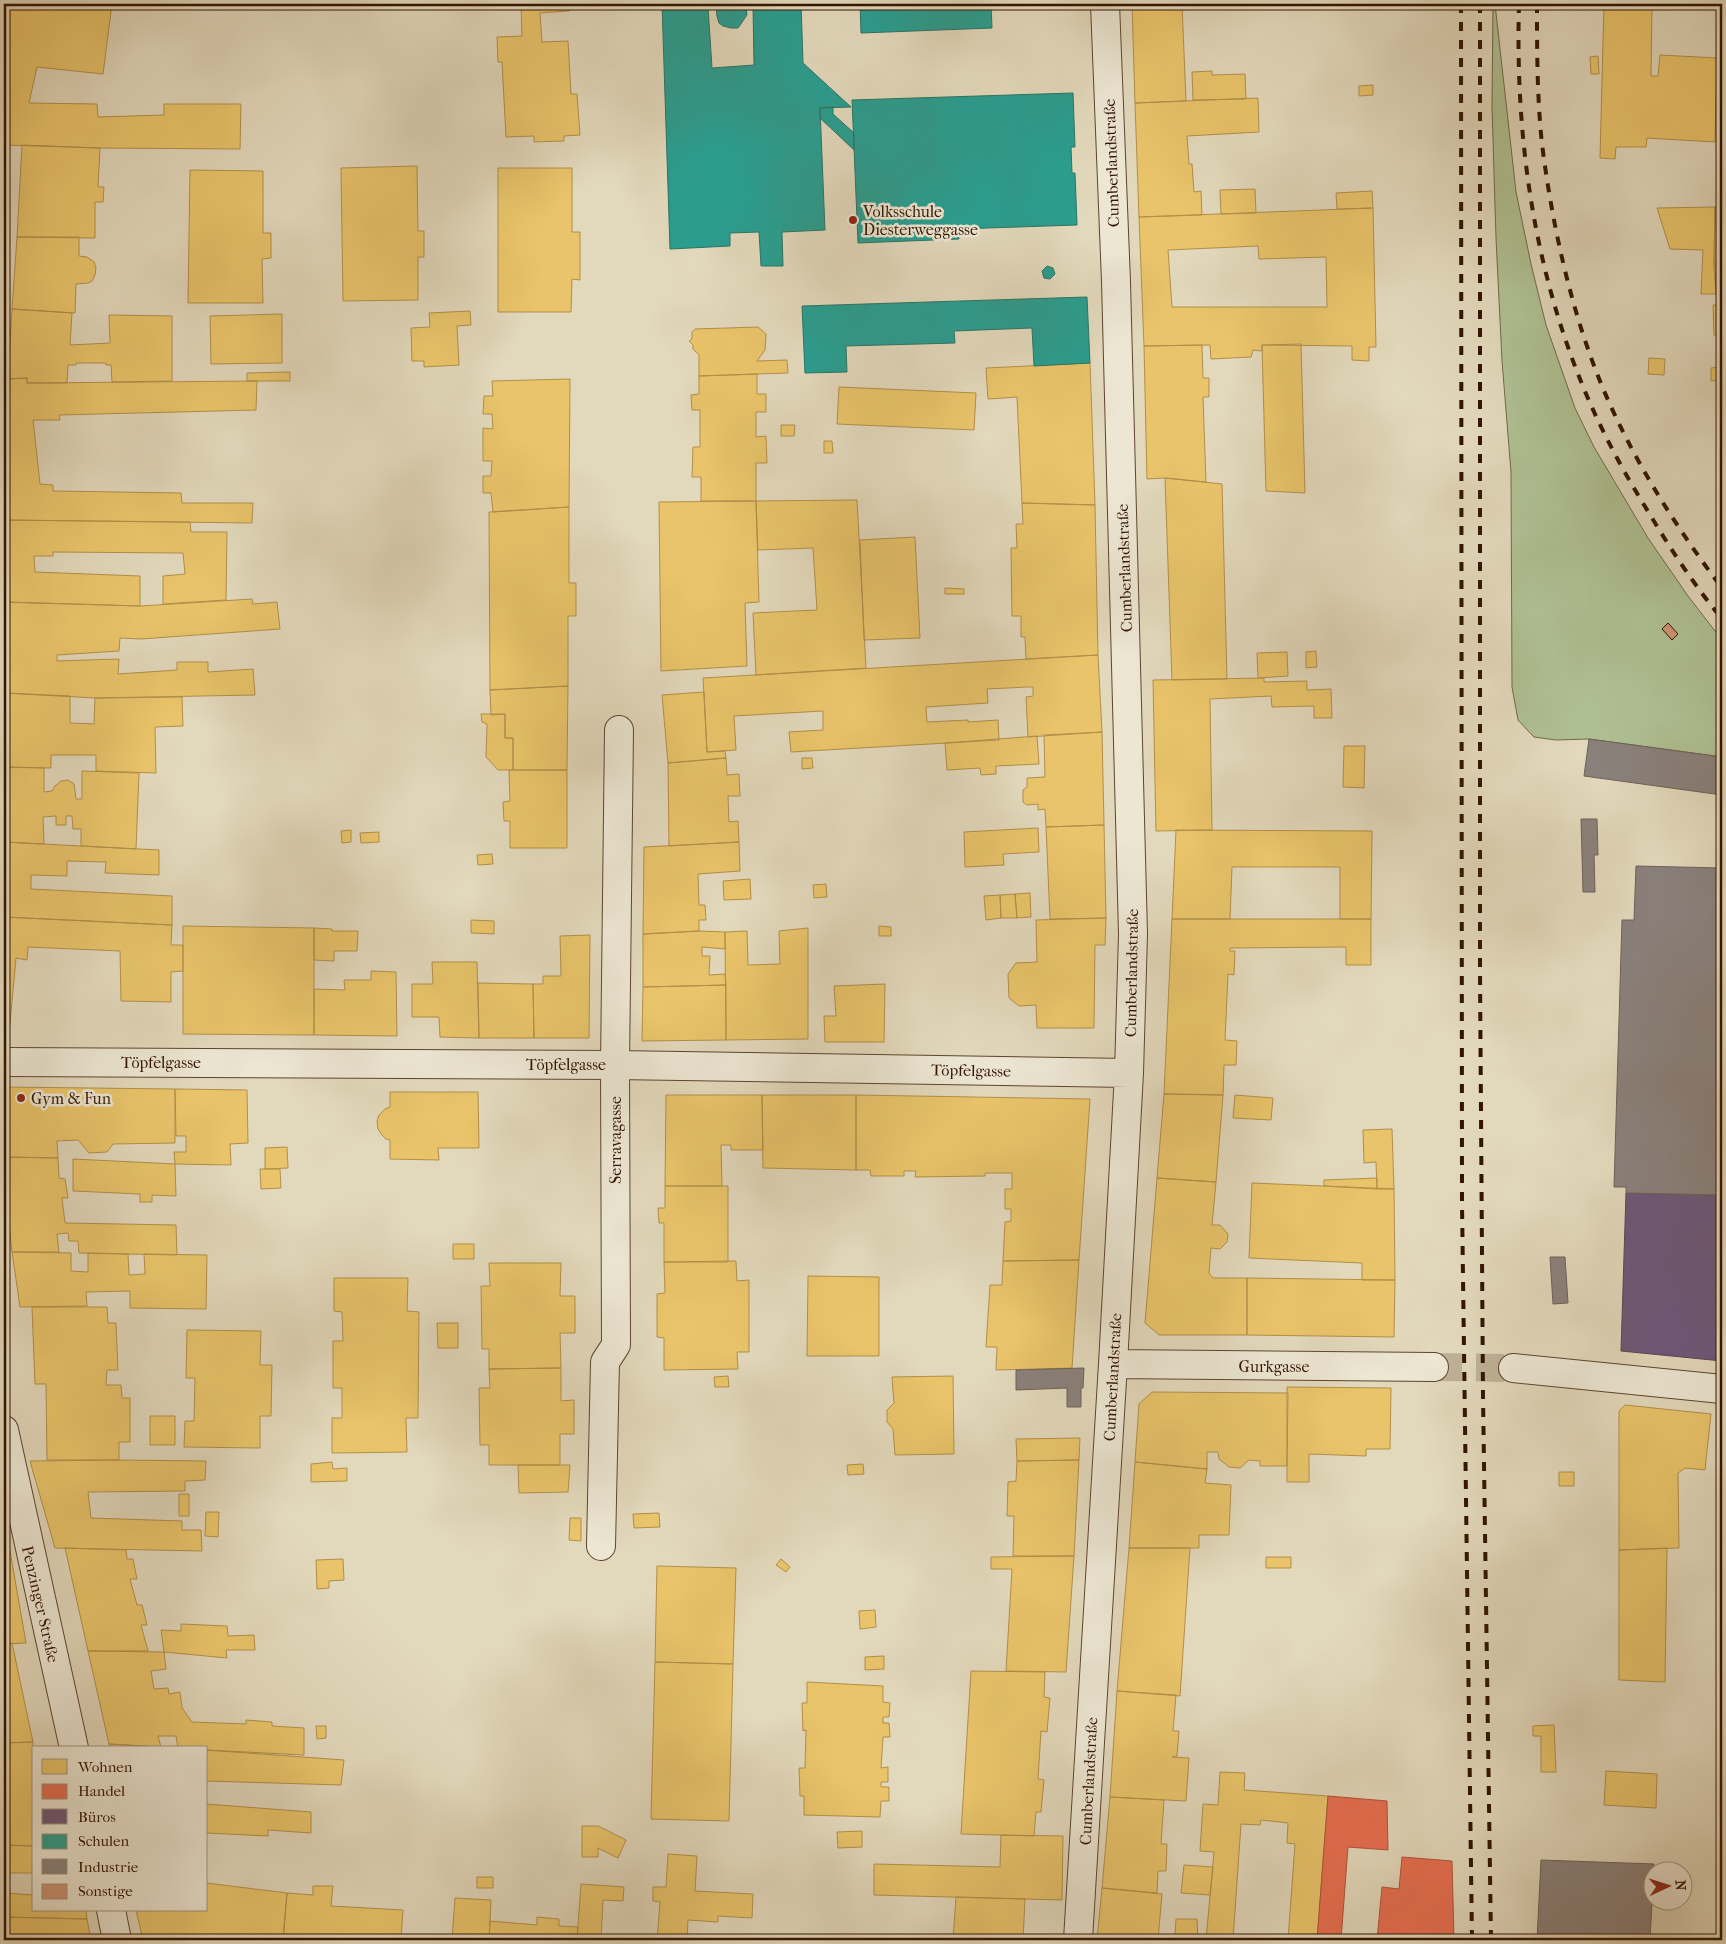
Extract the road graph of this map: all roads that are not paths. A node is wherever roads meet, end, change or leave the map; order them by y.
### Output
1 (1105, 4) edge
2 (619, 730) dead end
3 (4, 1062) edge
4 (615, 1065) junction
5 (1129, 1073) junction
6 (1113, 1364) junction
7 (1434, 1367) tunnel mouth
8 (1513, 1368) tunnel mouth
9 (1722, 1389) edge
10 (4, 1430) edge
11 (601, 1546) dead end
12 (74, 1746) edge
13 (110, 1912) edge
14 (117, 1940) edge
15 (1078, 1940) edge

1 - 5 street, Cumberlandstraße
2 - 4 street, Serravagasse
3 - 4 street, Töpfelgasse
4 - 5 street, Töpfelgasse
4 - 11 street, Serravagasse
5 - 6 street, Cumberlandstraße
6 - 7 street, Gurkgasse
6 - 15 street, Cumberlandstraße
8 - 9 street
10 - 12 street, Penzinger Straße
13 - 14 street

